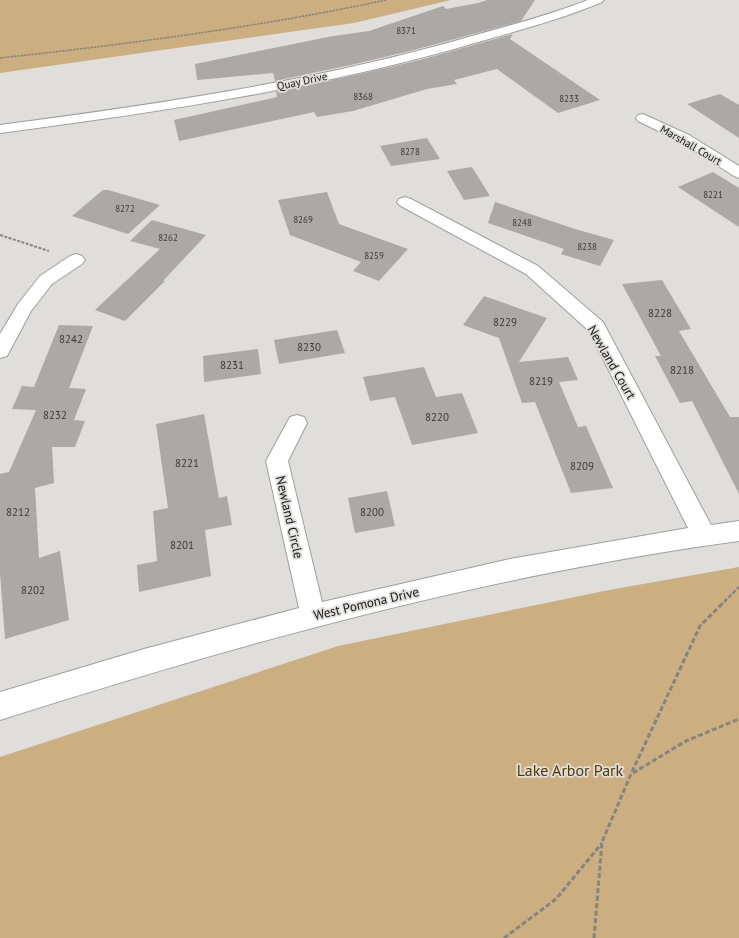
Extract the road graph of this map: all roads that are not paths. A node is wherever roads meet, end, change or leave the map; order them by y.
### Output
1 (598, 0) edge
2 (643, 118) dead end
3 (0, 129) edge
4 (739, 172) edge
5 (405, 202) dead end
6 (76, 260) road end
7 (0, 351) edge
8 (297, 423) dead end
9 (739, 531) edge
10 (704, 535) junction
11 (313, 615) junction
12 (0, 706) edge

1 - 3 street, Quay Drive
2 - 4 street, Marshall Court
5 - 10 street, Newland Court
6 - 7 street
8 - 11 street, Newland Circle
9 - 10 street, West Pomona Drive
10 - 11 street, West Pomona Drive
11 - 12 street, West Pomona Drive

